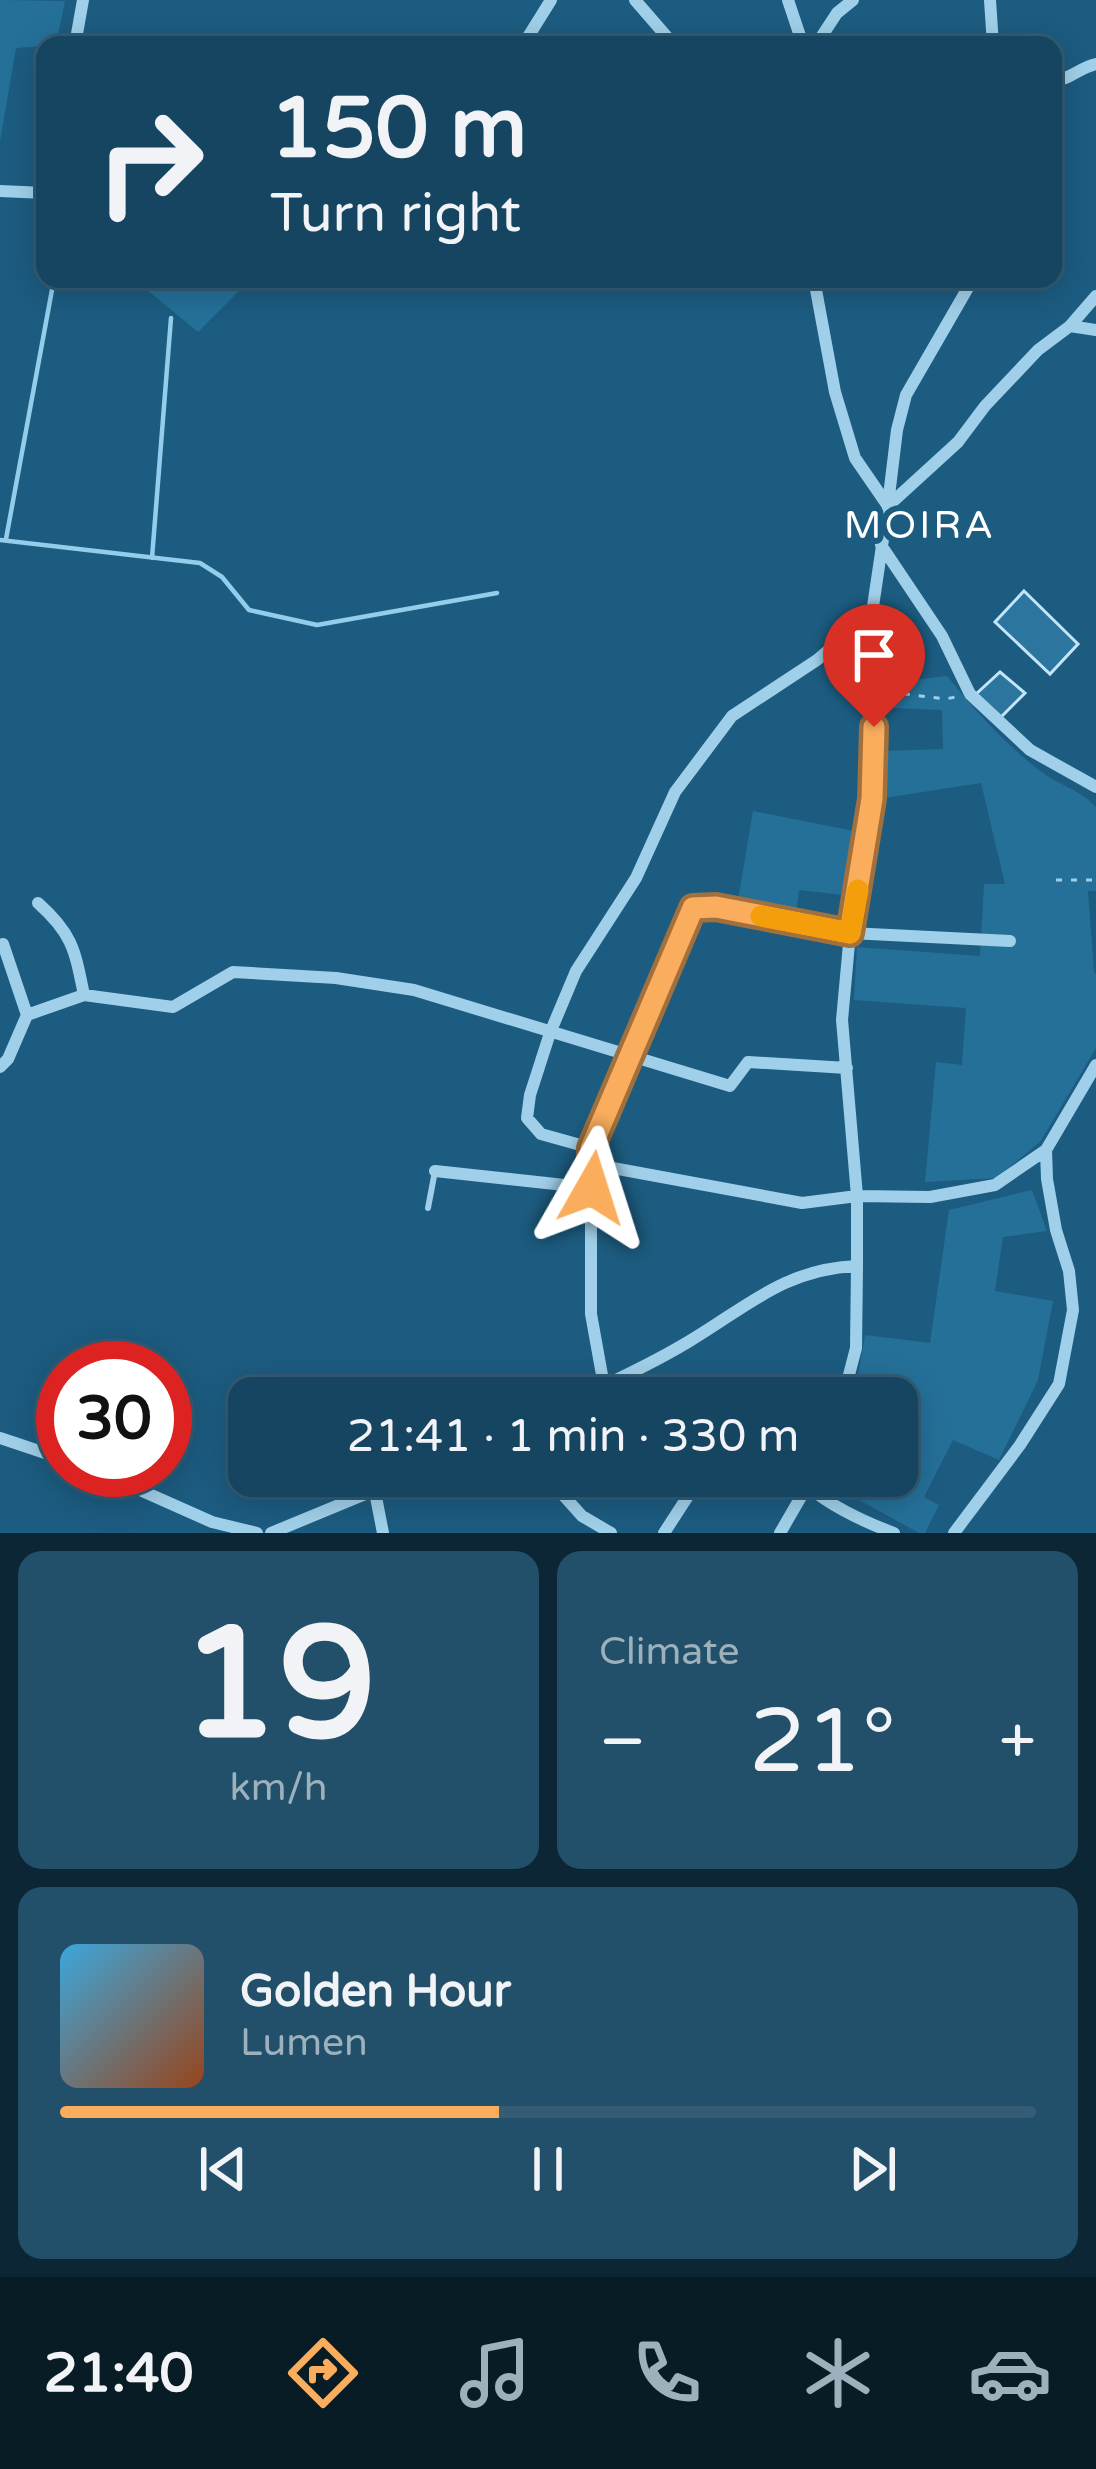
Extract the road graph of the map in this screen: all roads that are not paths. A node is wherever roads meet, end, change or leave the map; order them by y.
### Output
1 (83, 0) edge
2 (551, 0) edge
3 (635, 0) edge
4 (788, 0) edge
5 (853, 0) edge
6 (990, 0) edge
7 (77, 36) edge
8 (529, 36) edge
9 (666, 36) edge
10 (800, 36) edge
11 (822, 36) edge
12 (992, 36) edge
13 (1096, 64) edge
14 (1062, 80) edge
15 (0, 191) edge
16 (36, 193) edge
17 (816, 288) edge
18 (968, 288) edge
19 (1096, 296) edge
20 (1070, 326) junction
21 (1096, 330) edge
22 (888, 506) junction
23 (880, 545) junction
24 (872, 613) junction
25 (1096, 787) edge
26 (38, 903) dead end
27 (850, 933) junction
28 (1010, 941) dead end
29 (3, 944) dead end
30 (84, 995) junction
31 (27, 1015) junction
32 (550, 1033) junction
33 (628, 1055) junction
34 (1096, 1066) edge
35 (0, 1067) edge
36 (847, 1068) junction
37 (591, 1148) junction
38 (1046, 1150) junction
39 (591, 1164) junction
40 (435, 1171) joint
41 (592, 1188) junction
42 (856, 1196) junction
43 (428, 1208) dead end
44 (857, 1267) junction
45 (602, 1377) edge
46 (621, 1377) edge
47 (848, 1377) edge
48 (0, 1438) edge
49 (36, 1450) edge
50 (156, 1497) edge
51 (362, 1497) edge
52 (376, 1497) edge
53 (565, 1497) edge
54 (687, 1497) edge
55 (801, 1497) edge
56 (832, 1497) edge
57 (257, 1533) edge
58 (271, 1533) edge
59 (383, 1533) edge
60 (611, 1533) edge
61 (664, 1533) edge
62 (780, 1533) edge
63 (894, 1533) edge
64 (954, 1533) edge

1 - 7 street
2 - 8 street
3 - 9 street
4 - 10 street
5 - 11 street
6 - 12 street
13 - 14 street
15 - 16 street
17 - 22 street
18 - 22 street
19 - 20 street
20 - 21 street
20 - 22 street
22 - 23 street
23 - 24 street
23 - 25 street
24 - 27 street
24 - 32 street
26 - 30 street
27 - 28 street
27 - 33 street
27 - 36 street
29 - 31 street
30 - 31 street
30 - 32 street
31 - 35 street
32 - 33 street
32 - 37 street
33 - 36 street
33 - 37 street
34 - 38 street
36 - 42 street
37 - 39 street
38 - 42 street
38 - 64 street
39 - 41 street
39 - 42 street
40 - 41 street
40 - 43 lane
41 - 45 street
42 - 44 street
44 - 46 street
44 - 47 street
48 - 49 street
50 - 57 street
51 - 58 street
52 - 59 street
53 - 60 street
54 - 61 street
55 - 62 street
56 - 63 street

